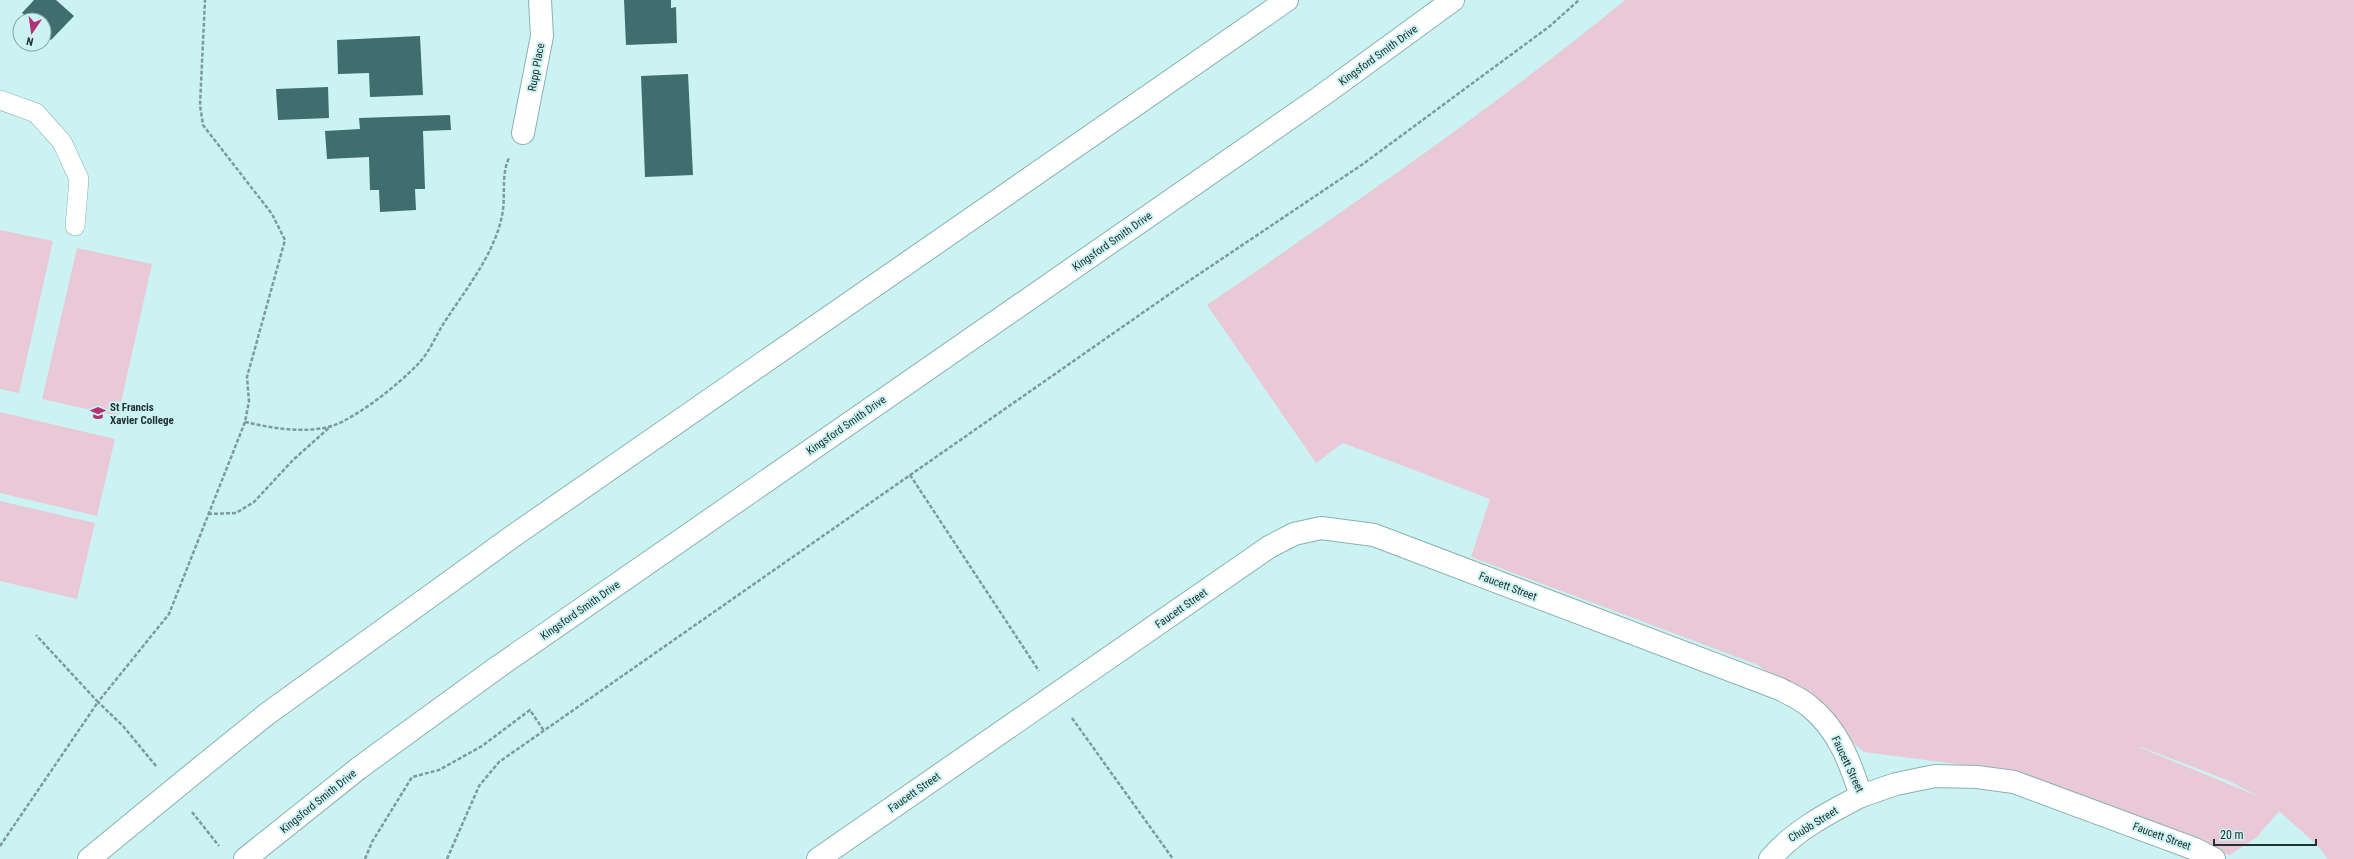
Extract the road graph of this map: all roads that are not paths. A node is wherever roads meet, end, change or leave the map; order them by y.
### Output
1 (540, 0) edge
2 (1287, 0) edge
3 (1453, 0) edge
4 (0, 100) edge
5 (523, 133) road end
6 (75, 226) dead end
7 (1861, 796) junction
8 (89, 859) edge
9 (245, 859) edge
10 (818, 859) edge
11 (1770, 859) edge
12 (2214, 859) edge

1 - 5 main road, Rupp Place
2 - 8 main road, bridge
3 - 9 main road, Kingsford Smith Drive
4 - 6 lane
7 - 10 main road, Faucett Street
7 - 11 main road, Chubb Street
7 - 12 main road, Faucett Street

